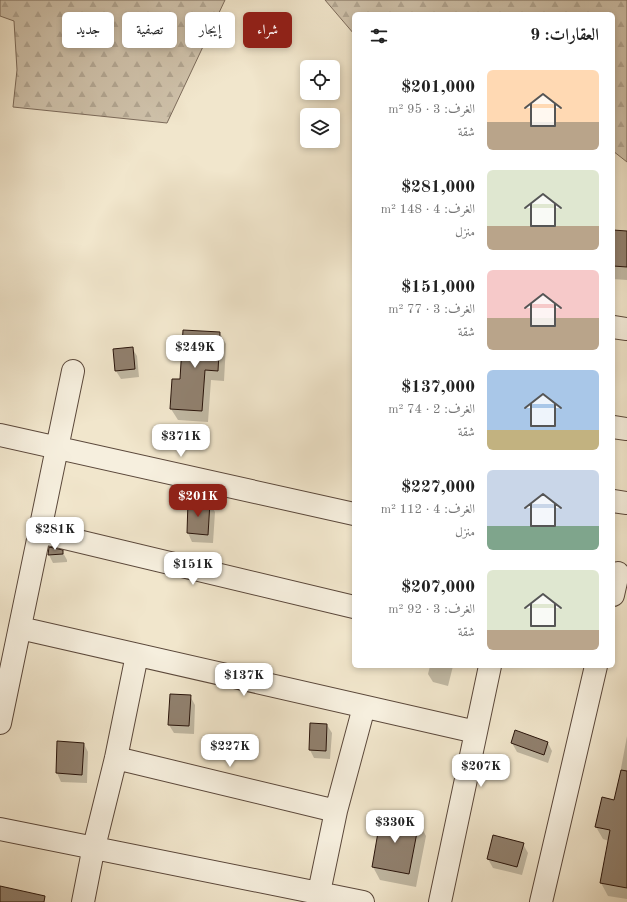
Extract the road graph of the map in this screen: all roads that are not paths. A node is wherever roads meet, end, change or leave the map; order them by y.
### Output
1 (615, 327) edge
2 (627, 329) edge
3 (73, 371) dead end
4 (615, 427) edge
5 (627, 429) edge
6 (0, 435) edge
7 (57, 448) junction
8 (615, 501) edge
9 (627, 503) edge
10 (352, 514) edge
11 (40, 532) junction
12 (619, 574) edge
13 (615, 588) edge
14 (352, 607) edge
15 (20, 628) junction
16 (137, 655) junction
17 (490, 668) edge
18 (596, 668) edge
19 (364, 707) junction
20 (0, 723) edge
21 (476, 732) junction
22 (116, 758) junction
23 (336, 811) junction
24 (0, 829) edge
25 (94, 848) junction
26 (318, 898) edge
27 (83, 902) edge
28 (363, 902) edge
29 (440, 902) edge
30 (541, 902) edge

1 - 2 street
3 - 7 street
4 - 5 street
6 - 7 street
7 - 10 street
7 - 11 street
8 - 9 street
11 - 14 street
11 - 15 street
12 - 13 street
15 - 16 street
15 - 20 street
16 - 19 street
16 - 22 street
17 - 21 street
18 - 30 street
19 - 21 street
19 - 23 street
21 - 29 street
22 - 23 street
22 - 25 street
23 - 26 street
24 - 25 street
25 - 26 street
25 - 27 street
26 - 28 street

